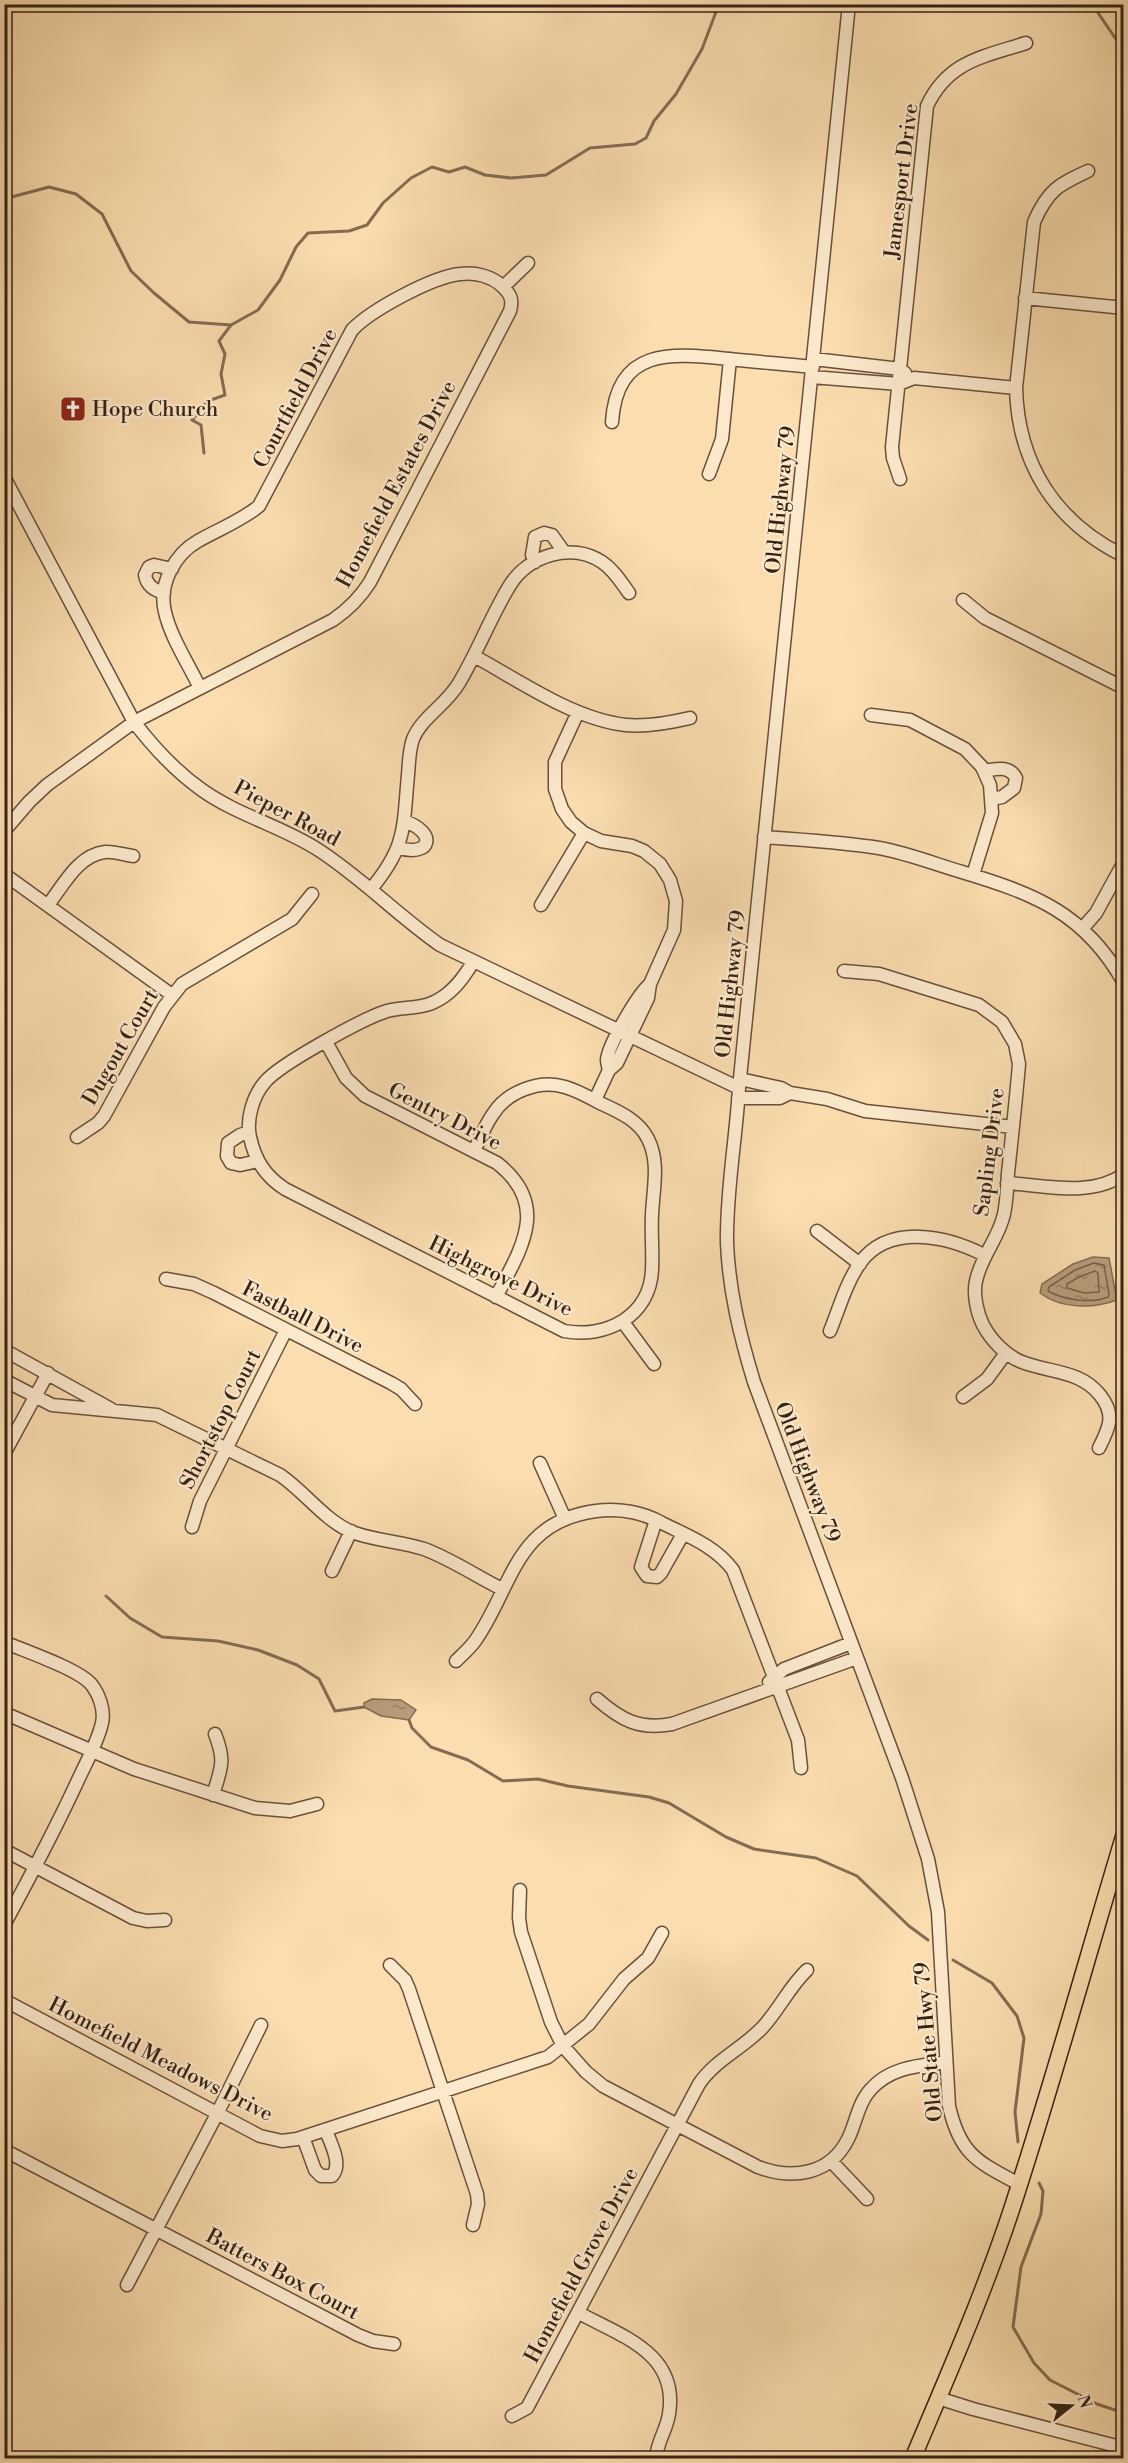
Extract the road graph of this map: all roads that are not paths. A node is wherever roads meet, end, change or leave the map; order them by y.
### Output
1 (849, 4) edge
2 (1026, 43) dead end
3 (1088, 171) dead end
4 (528, 263) dead end
5 (503, 287) junction
6 (1025, 298) junction
7 (1124, 308) edge
8 (730, 359) junction
9 (813, 368) junction
10 (900, 369) junction
11 (914, 378) junction
12 (898, 384) junction
13 (1016, 388) junction
14 (612, 422) dead end
15 (709, 474) dead end
16 (4, 477) edge
17 (900, 479) dead end
18 (564, 552) junction
19 (1124, 556) edge
20 (535, 562) junction
21 (172, 568) junction
22 (165, 593) junction
23 (629, 593) dead end
24 (963, 600) dead end
25 (474, 656) junction
26 (200, 687) junction
27 (1124, 688) edge
28 (578, 712) junction
29 (871, 716) dead end
30 (690, 718) dead end
31 (134, 722) junction
32 (984, 771) junction
33 (992, 799) junction
34 (404, 821) junction
35 (4, 831) edge
36 (584, 833) junction
37 (764, 837) junction
38 (399, 848) junction
39 (133, 856) dead end
40 (1124, 862) edge
41 (4, 874) edge
42 (973, 875) junction
43 (371, 889) junction
44 (312, 894) dead end
45 (48, 905) junction
46 (541, 905) dead end
47 (1082, 929) junction
48 (473, 962) junction
49 (844, 971) dead end
50 (1124, 983) edge
51 (172, 995) junction
52 (625, 1033) junction
53 (326, 1042) junction
54 (739, 1088) junction
55 (790, 1093) junction
56 (595, 1100) junction
57 (1013, 1127) junction
58 (249, 1132) junction
59 (77, 1137) dead end
60 (474, 1151) junction
61 (258, 1161) junction
62 (1124, 1174) edge
63 (1007, 1183) junction
64 (818, 1231) dead end
65 (984, 1255) junction
66 (860, 1264) junction
67 (166, 1279) dead end
68 (496, 1297) junction
69 (623, 1322) junction
70 (286, 1330) junction
71 (830, 1331) dead end
72 (4, 1350) edge
73 (1006, 1353) junction
74 (654, 1364) dead end
75 (48, 1373) junction
76 (4, 1380) edge
77 (963, 1396) dead end
78 (36, 1397) junction
79 (415, 1404) dead end
80 (117, 1412) junction
81 (226, 1448) junction
82 (1099, 1449) dead end
83 (4, 1454) edge
84 (540, 1462) dead end
85 (565, 1519) junction
86 (656, 1520) junction
87 (192, 1527) dead end
88 (351, 1531) junction
89 (683, 1534) junction
90 (332, 1571) dead end
91 (502, 1589) junction
92 (4, 1642) edge
93 (851, 1643) junction
94 (857, 1658) junction
95 (456, 1661) dead end
96 (777, 1682) junction
97 (597, 1699) dead end
98 (4, 1713) edge
99 (215, 1734) dead end
100 (91, 1751) junction
101 (801, 1768) dead end
102 (213, 1795) junction
103 (317, 1804) dead end
104 (1124, 1835) edge
105 (4, 1850) edge
106 (36, 1867) junction
107 (520, 1890) dead end
108 (165, 1920) dead end
109 (4, 1925) edge
110 (662, 1933) dead end
111 (940, 1936) joint
112 (390, 1965) dead end
113 (807, 1970) dead end
114 (4, 2000) edge
115 (261, 2025) dead end
116 (563, 2046) junction
117 (946, 2062) junction
118 (444, 2091) junction
119 (218, 2112) junction
120 (677, 2125) junction
121 (326, 2130) junction
122 (303, 2137) junction
123 (4, 2150) edge
124 (831, 2162) junction
125 (1019, 2184) junction
126 (867, 2199) dead end
127 (473, 2225) dead end
128 (157, 2230) junction
129 (127, 2285) dead end
130 (579, 2313) junction
131 (394, 2344) dead end
132 (938, 2398) junction
133 (512, 2416) dead end
134 (1124, 2448) edge
135 (656, 2458) edge
136 (913, 2458) edge

1 - 9 street, Old Highway 79
2 - 10 street, Jamesport Drive
3 - 6 street
4 - 5 street
5 - 21 street, Courtfield Drive
5 - 26 street, Homefield Estates Drive
6 - 7 street
6 - 13 street
8 - 9 street
8 - 14 street
8 - 15 street
9 - 10 street
9 - 12 street
9 - 37 street, Old Highway 79
10 - 11 street
10 - 12 street, Jamesport Drive
11 - 12 street
11 - 13 street
12 - 17 street, Jamesport Drive
13 - 19 street
16 - 31 street, Pieper Road
18 - 20 street
18 - 20 street
18 - 23 street
20 - 25 street
21 - 22 street, Courtfield Drive
21 - 22 street
22 - 26 street, Courtfield Drive
24 - 27 street
25 - 28 street
25 - 34 street
26 - 31 street, Homefield Estates Drive
28 - 30 street
28 - 36 street
29 - 32 street
31 - 35 street, Homefield Estates Drive
31 - 43 street, Pieper Road
32 - 33 street
32 - 33 street
33 - 42 street
34 - 38 street
34 - 38 street
36 - 46 street
36 - 52 street
37 - 42 street
37 - 54 street, Old Highway 79
38 - 43 street
39 - 45 street
40 - 47 street
41 - 45 street
42 - 47 street
43 - 48 street, Pieper Road
44 - 51 street, Dugout Court
45 - 51 street
47 - 50 street
48 - 52 street, Pieper Road
48 - 53 street, Highgrove Drive
49 - 57 street, Sapling Drive
51 - 59 street, Dugout Court
52 - 54 street, Pieper Road
52 - 56 street
53 - 58 street, Highgrove Drive
53 - 60 street, Gentry Drive
54 - 55 street
54 - 55 street
54 - 93 street, Old Highway 79
55 - 57 street
56 - 60 street, Highgrove Drive
56 - 69 street, Highgrove Drive
57 - 63 street, Sapling Drive
58 - 61 street, Highgrove Drive
58 - 61 street
60 - 68 street, Gentry Drive
61 - 68 street, Highgrove Drive
62 - 63 street
63 - 65 street, Sapling Drive
64 - 66 street
65 - 66 street
65 - 73 street, Sapling Drive
66 - 71 street
67 - 70 street, Fastball Drive
68 - 69 street, Highgrove Drive
69 - 74 street
70 - 79 street, Fastball Drive
70 - 81 street, Shortstop Court
72 - 75 street
73 - 77 street
73 - 82 street, Sapling Drive
75 - 78 street
75 - 80 street
76 - 78 street
78 - 80 street
78 - 83 street
80 - 81 street
81 - 87 street, Shortstop Court
81 - 88 street
84 - 85 street
85 - 86 street
85 - 91 street
86 - 89 street
86 - 89 street
88 - 90 street
88 - 91 street
89 - 96 street
91 - 95 street
92 - 100 street
93 - 94 street, Old Highway 79
93 - 96 street
94 - 96 street
94 - 111 street, Old Highway 79
96 - 97 street
96 - 101 street
98 - 100 street
99 - 102 street
100 - 102 street
100 - 106 street
102 - 103 street
104 - 125 main road
105 - 106 street
106 - 108 street
106 - 109 street
107 - 116 street
110 - 116 street, Homefield Meadows Drive
111 - 117 street, Old State Hwy 79
112 - 118 street
113 - 120 street, Homefield Grove Drive
114 - 119 street, Homefield Meadows Drive
115 - 119 street
116 - 118 street, Homefield Meadows Drive
116 - 120 street
117 - 124 street
117 - 125 street, Old State Hwy 79
118 - 121 street, Homefield Meadows Drive
118 - 127 street
119 - 122 street, Homefield Meadows Drive
119 - 128 street
120 - 124 street
120 - 130 street, Homefield Grove Drive
121 - 122 street, Homefield Meadows Drive
121 - 122 street
123 - 128 street, Batters Box Court
124 - 126 street
125 - 132 main road
128 - 129 street
128 - 131 street, Batters Box Court
130 - 133 street, Homefield Grove Drive
130 - 135 street
132 - 134 street
132 - 136 main road

